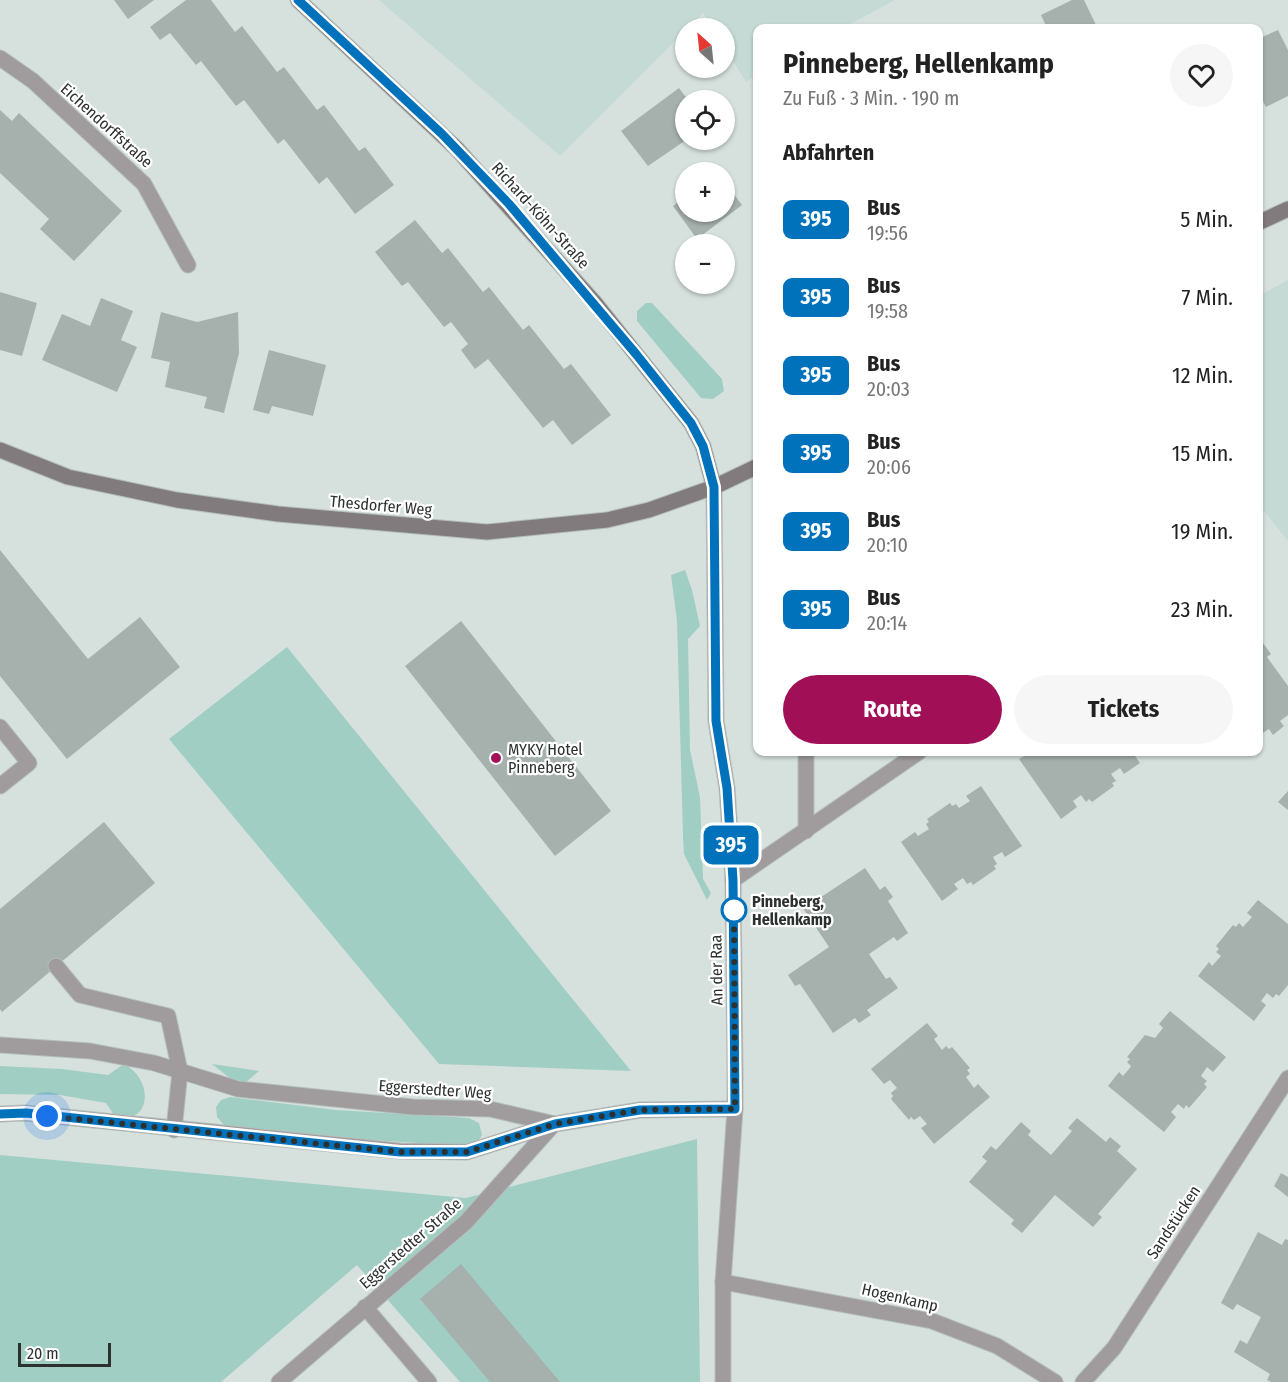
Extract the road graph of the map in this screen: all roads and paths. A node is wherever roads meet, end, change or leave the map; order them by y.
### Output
1 (298, 0) edge
2 (0, 58) edge
3 (1288, 208) edge
4 (1263, 220) edge
5 (188, 265) dead end
6 (0, 450) edge
7 (753, 468) edge
8 (714, 487) junction
9 (0, 727) edge
10 (806, 756) edge
11 (914, 756) edge
12 (0, 786) edge
13 (806, 831) junction
14 (733, 880) junction
15 (56, 966) dead end
16 (0, 1044) edge
17 (180, 1071) junction
18 (1288, 1078) edge
19 (735, 1109) junction
20 (0, 1114) edge
21 (555, 1124) junction
22 (174, 1130) junction
23 (723, 1282) junction
24 (364, 1307) junction
25 (279, 1382) edge
26 (429, 1382) edge
27 (723, 1382) edge
28 (1056, 1382) edge
29 (1083, 1382) edge

1 - 8 street, Richard-Köhn-Straße
2 - 5 street, Eichendorffstraße
3 - 4 street
6 - 8 street, Thesdorfer Weg
7 - 8 street, Thesdorfer Weg
8 - 14 street, An der Raa
9 - 12 street
10 - 13 street
11 - 13 street
13 - 14 street
14 - 19 street, An der Raa
15 - 17 street
16 - 17 street, Eggerstedter Weg
17 - 21 street, Eggerstedter Weg
17 - 22 street
18 - 29 street, Sandstücken
19 - 21 street
19 - 23 street, An der Raa
20 - 22 street
21 - 22 street
21 - 24 street, Eggerstedter Straße
23 - 27 street, An der Raa
23 - 28 street, Hogenkamp
24 - 25 street, Eggerstedter Straße
24 - 26 street

